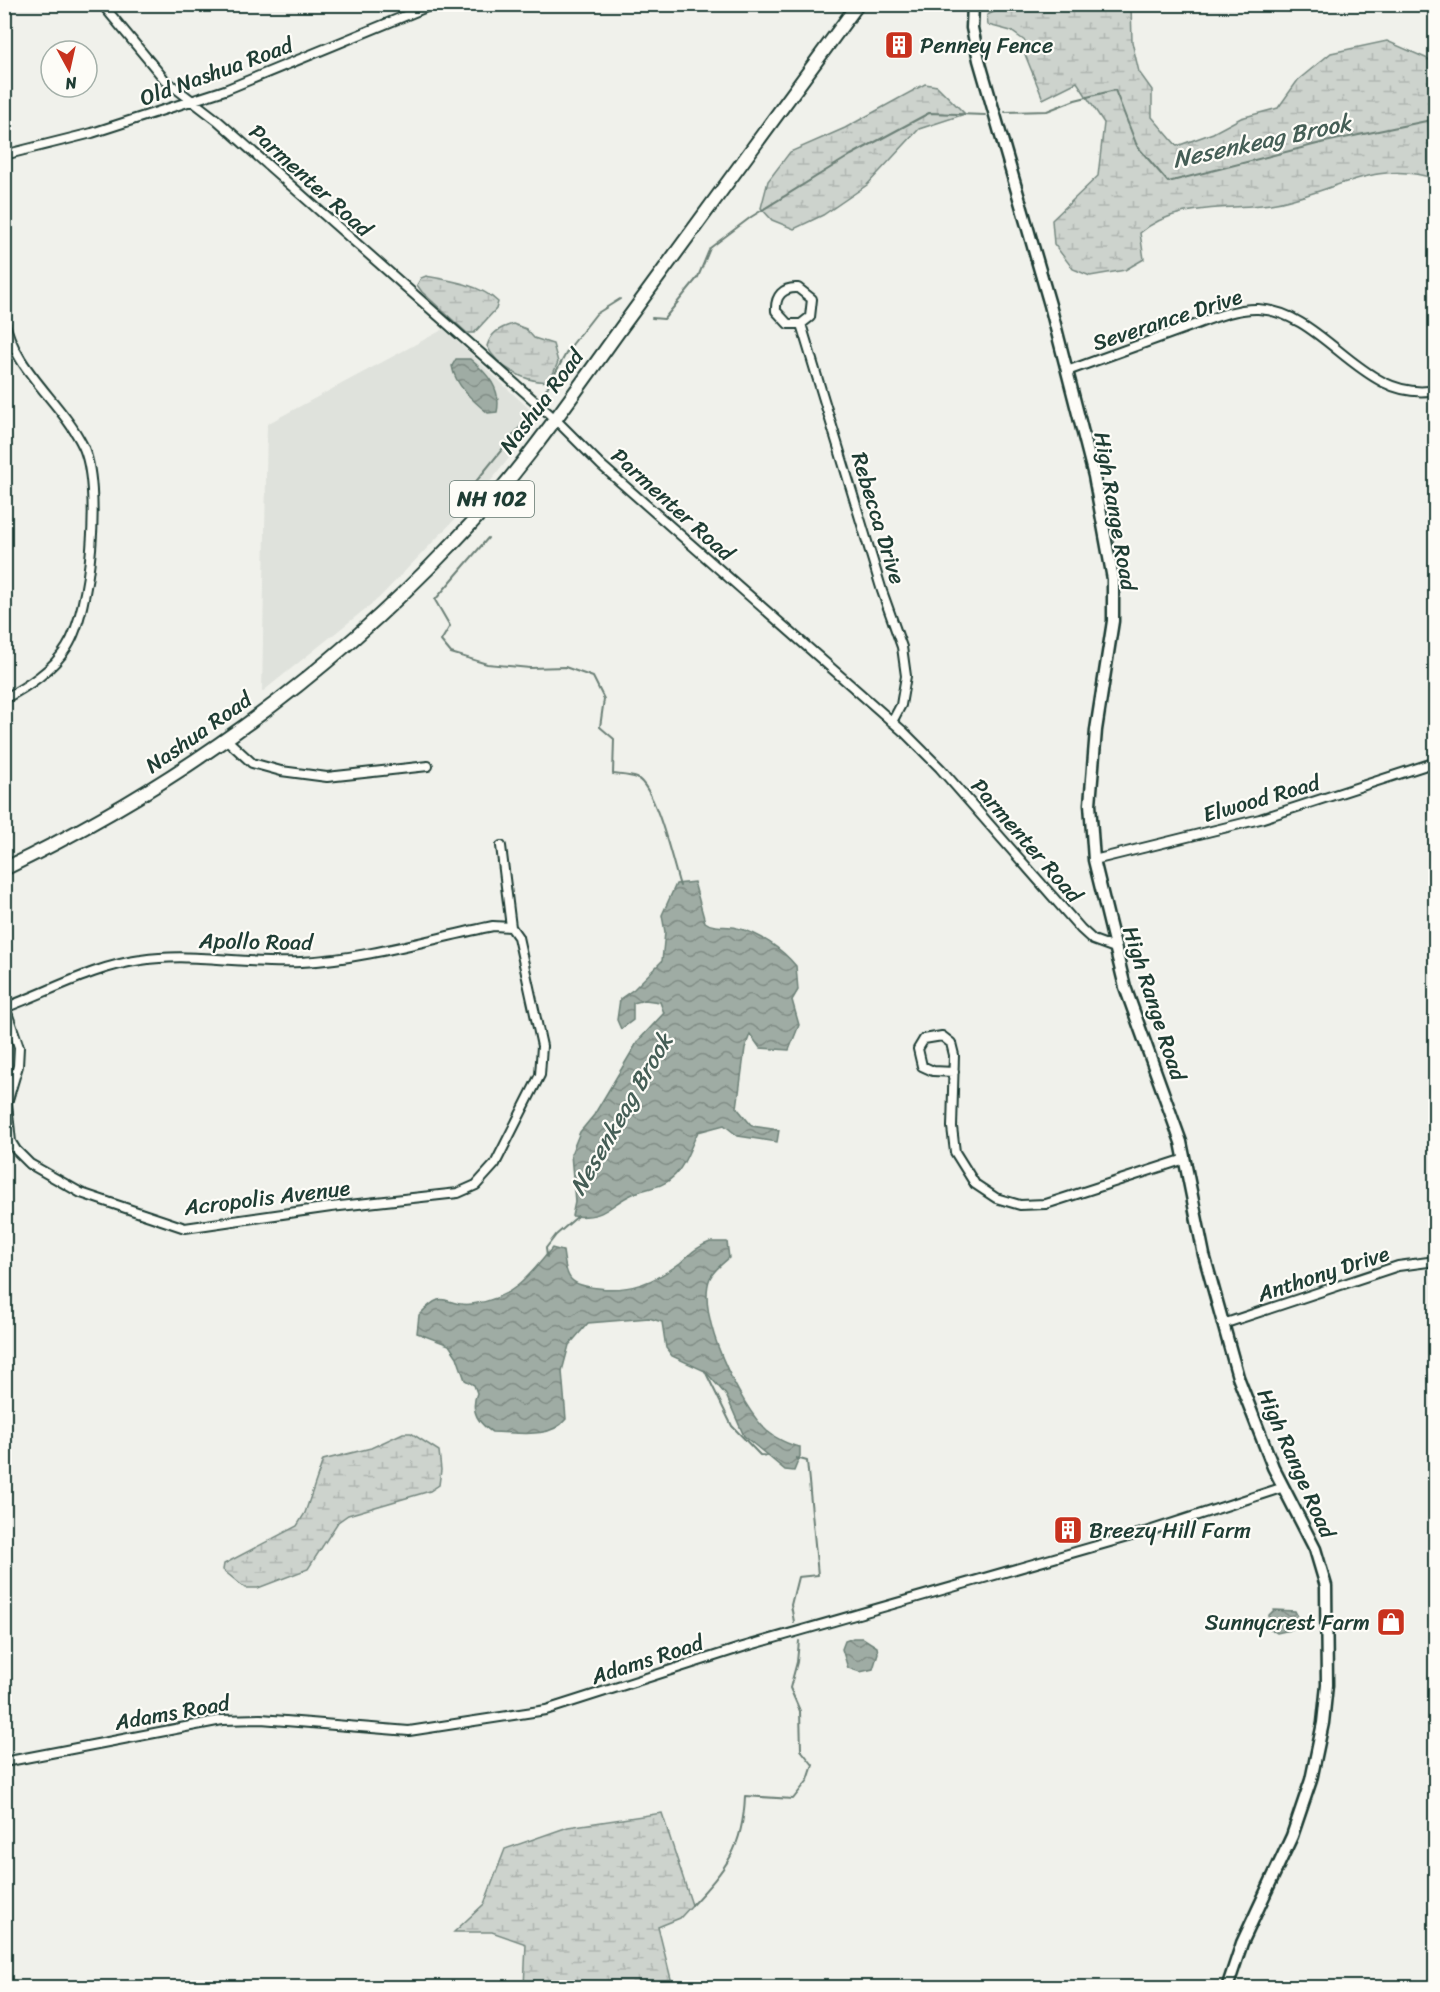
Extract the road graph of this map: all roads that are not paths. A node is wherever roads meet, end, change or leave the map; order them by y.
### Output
1 (102, 4) edge
2 (434, 4) edge
3 (858, 4) edge
4 (973, 4) edge
5 (191, 101) junction
6 (4, 155) edge
7 (4, 318) edge
8 (801, 324) junction
9 (1067, 371) junction
10 (1436, 390) edge
11 (555, 419) junction
12 (4, 699) edge
13 (892, 722) junction
14 (227, 740) junction
15 (1436, 762) edge
16 (428, 766) dead end
17 (501, 846) dead end
18 (1094, 860) junction
19 (4, 868) edge
20 (511, 927) junction
21 (1115, 948) junction
22 (5, 1007) edge
23 (954, 1072) junction
24 (1185, 1159) junction
25 (1436, 1261) edge
26 (1223, 1324) junction
27 (1284, 1488) junction
28 (4, 1762) edge
29 (1227, 1988) edge

1 - 5 street, Parmenter Road
2 - 5 street, Old Nashua Road
3 - 11 main road, Nashua Road / NH 102
4 - 9 street, High Range Road
5 - 6 street, Old Nashua Road
5 - 11 street, Parmenter Road
7 - 12 street
8 - 8 street
8 - 13 street, Rebecca Drive
9 - 10 street, Severance Drive
9 - 18 street, High Range Road
11 - 13 street, Parmenter Road
11 - 14 main road, Nashua Road / NH 102
13 - 21 street, Parmenter Road
14 - 16 street
14 - 19 main road, Nashua Road / NH 102
15 - 18 street, Elwood Road
17 - 20 street
18 - 21 street, High Range Road
20 - 22 street, Apollo Road
20 - 22 street, Acropolis Avenue
21 - 24 street, High Range Road
23 - 23 street
23 - 24 street
24 - 26 street, High Range Road
25 - 26 street, Anthony Drive
26 - 27 street, High Range Road
27 - 28 street, Adams Road
27 - 29 street, High Range Road

